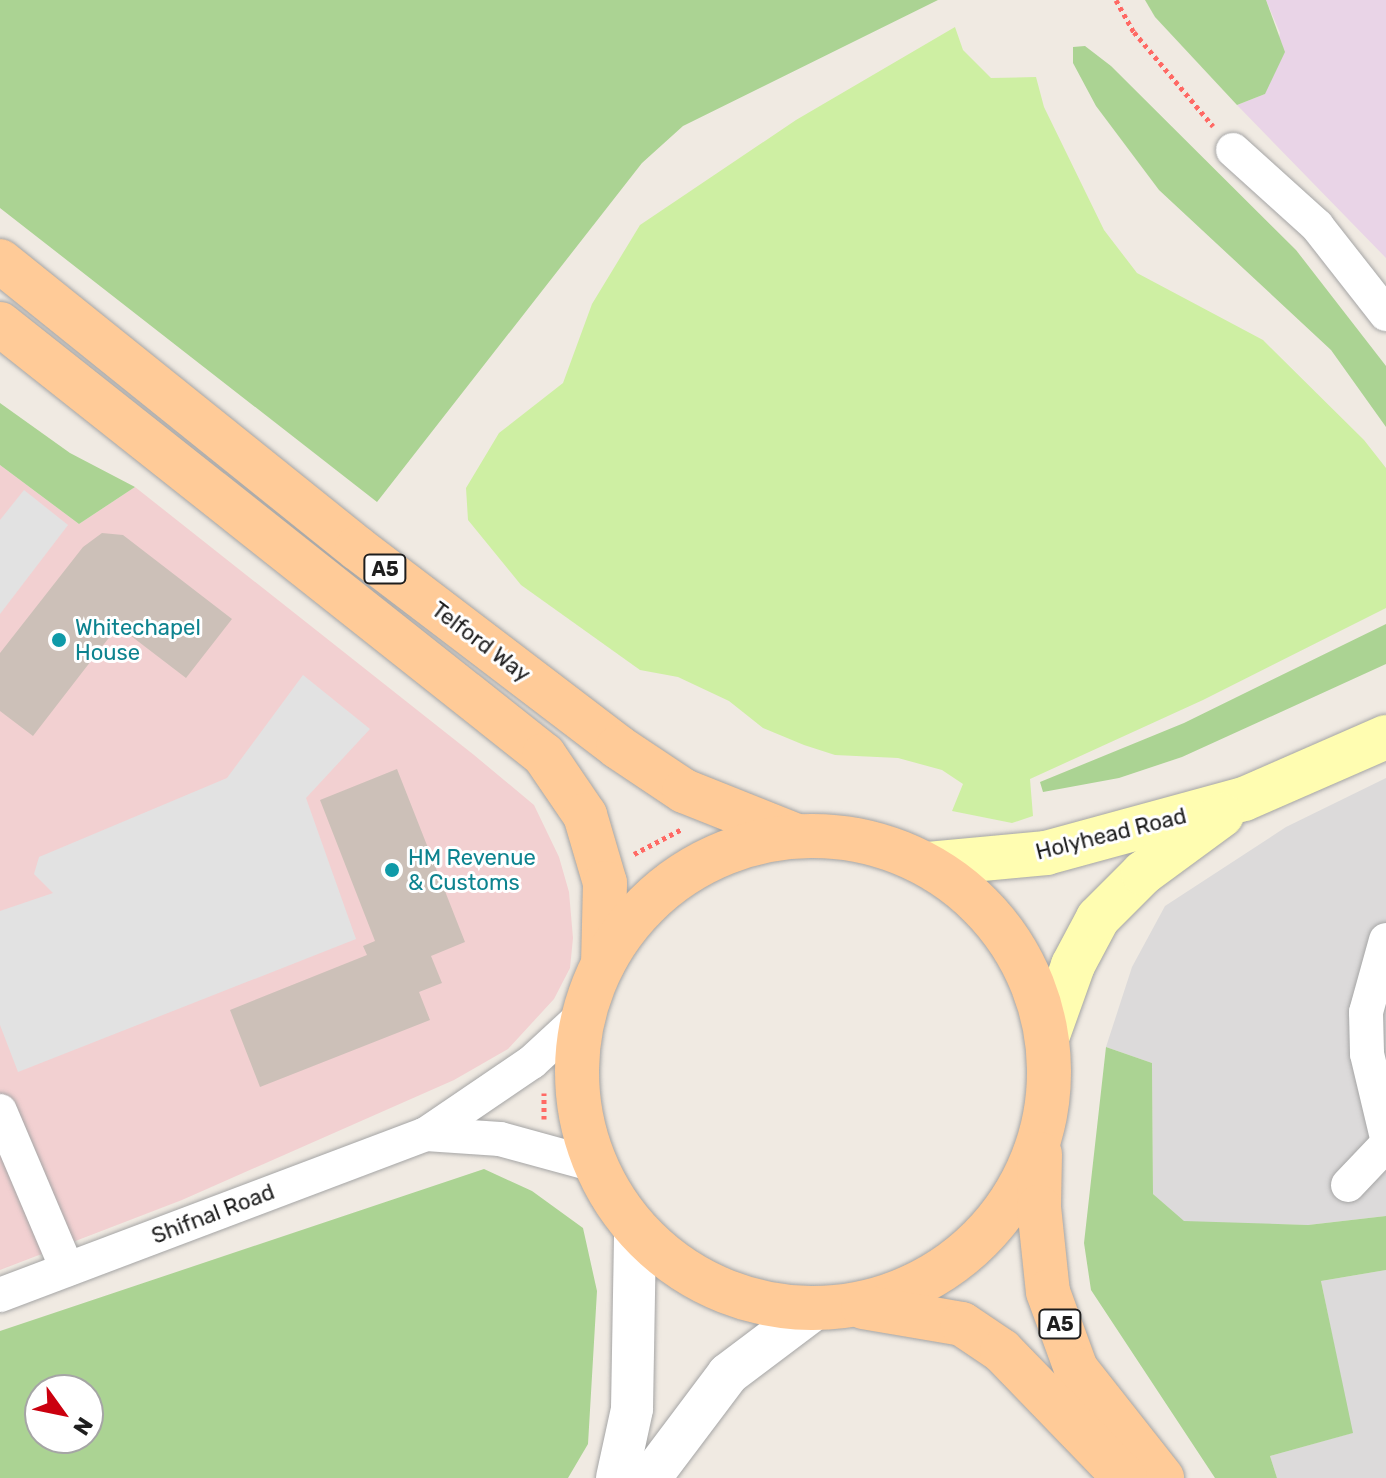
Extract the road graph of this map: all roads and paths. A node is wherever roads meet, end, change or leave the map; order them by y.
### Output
1 (1116, 0) edge
2 (1233, 150) joint
3 (0, 261) edge
4 (1386, 314) edge
5 (0, 324) edge
6 (1386, 737) edge
7 (1244, 799) junction
8 (706, 800) junction
9 (797, 836) junction
10 (928, 864) junction
11 (600, 865) junction
12 (1386, 940) edge
13 (603, 964) junction
14 (583, 1015) junction
15 (1048, 1035) junction
16 (544, 1089) dead end
17 (0, 1111) edge
18 (544, 1130) dead end
19 (426, 1134) junction
20 (1386, 1134) edge
21 (1041, 1140) junction
22 (1386, 1145) edge
23 (595, 1165) junction
24 (1348, 1185) dead end
25 (635, 1229) junction
26 (67, 1269) junction
27 (0, 1295) edge
28 (858, 1306) junction
29 (813, 1310) junction
30 (617, 1478) edge
31 (650, 1478) edge
32 (1125, 1478) edge
33 (1162, 1478) edge

1 - 2 path
2 - 4 street
3 - 8 main road, Telford Way / A5
5 - 11 main road, A5
6 - 7 main road, Holyhead Road
7 - 10 main road, Holyhead Road
7 - 15 main road, Holyhead Road
8 - 9 main road, Telford Way / A5
8 - 11 path
9 - 10 main road
9 - 13 main road
10 - 15 main road
11 - 13 main road, A5
12 - 20 street
13 - 14 main road
14 - 19 street, Shifnal Road
14 - 23 main road
15 - 21 main road
16 - 18 path
17 - 26 street
19 - 23 street, Shifnal Road
19 - 26 street, Shifnal Road
21 - 28 main road
21 - 33 main road, A5
22 - 24 street
23 - 25 main road
25 - 29 main road
25 - 30 street
26 - 27 street, Shifnal Road
28 - 29 main road
28 - 32 main road, A5
29 - 31 street

